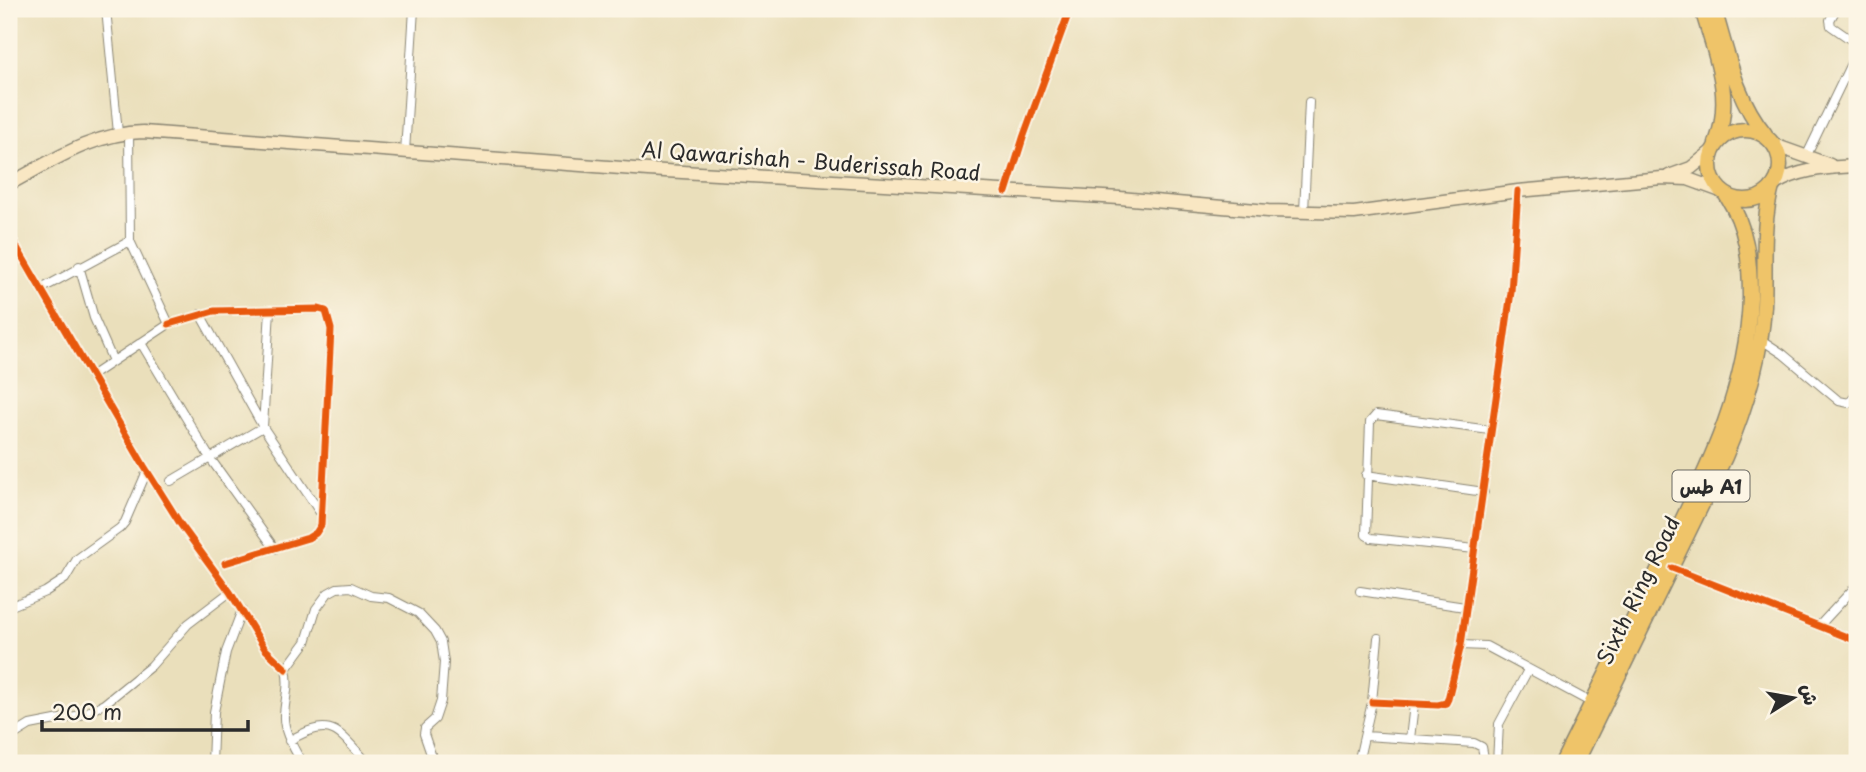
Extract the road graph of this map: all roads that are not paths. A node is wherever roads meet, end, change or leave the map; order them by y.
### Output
1 (106, 9) edge
2 (414, 9) edge
3 (1070, 9) edge
4 (1702, 9) edge
5 (1714, 9) edge
6 (1836, 9) edge
7 (1857, 44) edge
8 (1857, 51) edge
9 (1309, 102) dead end
10 (123, 133) junction
11 (1773, 143) junction
12 (1714, 147) junction
13 (405, 152) junction
14 (1806, 157) junction
15 (1833, 166) junction
16 (1857, 166) edge
17 (1662, 178) junction
18 (9, 184) edge
19 (1774, 185) junction
20 (1518, 191) junction
21 (1006, 192) junction
22 (1723, 193) junction
23 (1304, 212) junction
24 (9, 234) edge
25 (130, 241) junction
26 (79, 267) junction
27 (41, 289) junction
28 (270, 310) junction
29 (200, 314) junction
30 (169, 324) junction
31 (1760, 339) junction
32 (141, 343) junction
33 (113, 361) junction
34 (91, 376) junction
35 (1857, 394) edge
36 (263, 427) junction
37 (1490, 430) junction
38 (210, 458) junction
39 (147, 471) junction
40 (1366, 475) junction
41 (171, 481) dead end
42 (1483, 492) junction
43 (321, 514) junction
44 (1676, 546) junction
45 (275, 549) junction
46 (1475, 549) junction
47 (225, 563) dead end
48 (1672, 568) junction
49 (1857, 585) edge
50 (1360, 591) dead end
51 (230, 593) junction
52 (9, 607) edge
53 (1465, 607) junction
54 (242, 610) junction
55 (1819, 626) junction
56 (1378, 638) dead end
57 (1857, 641) edge
58 (1461, 645) junction
59 (286, 669) junction
60 (1528, 670) junction
61 (1372, 702) junction
62 (1592, 703) junction
63 (1414, 704) junction
64 (1365, 736) junction
65 (9, 738) edge
66 (1410, 739) junction
67 (289, 740) junction
68 (212, 763) edge
69 (302, 763) edge
70 (368, 763) edge
71 (434, 763) edge
72 (1358, 763) edge
73 (1485, 763) edge
74 (1497, 763) edge
75 (1562, 763) edge
76 (1576, 763) edge

1 - 10 street
2 - 13 street
3 - 21 street
4 - 12 highway, Sixth Ring Road
5 - 11 highway
6 - 7 street
8 - 14 street
9 - 23 street
10 - 13 main road, Al Qawarishah - Buderissah Road
10 - 18 main road, Al Qawarishah - Buderissah Road
10 - 25 street
11 - 12 highway
11 - 14 main road
11 - 19 highway, Sixth Ring Road
12 - 17 main road
12 - 22 highway, Sixth Ring Road
13 - 21 main road, Al Qawarishah - Buderissah Road
14 - 15 main road
15 - 16 main road
15 - 19 main road
17 - 20 main road, Al Qawarishah - Buderissah Road
17 - 22 main road
19 - 22 highway
19 - 31 highway, Sixth Ring Road / طس A1
20 - 23 main road, Al Qawarishah - Buderissah Road
20 - 37 street
21 - 23 main road, Al Qawarishah - Buderissah Road
22 - 44 highway, Sixth Ring Road / طس A1
24 - 27 street
25 - 26 street
25 - 30 street
26 - 27 street
26 - 33 street
27 - 34 street
28 - 29 street
28 - 36 street
28 - 43 street
29 - 30 street
29 - 36 street
30 - 32 street
31 - 35 street
31 - 44 highway, Sixth Ring Road / طس A1
32 - 33 street
32 - 38 street
33 - 34 street
34 - 39 street
36 - 38 street
36 - 43 street
37 - 40 street
37 - 42 street
38 - 41 street
38 - 45 street
39 - 51 street
39 - 52 street
40 - 42 street
40 - 46 street
42 - 46 street
43 - 45 street
44 - 48 highway, Sixth Ring Road / طس A1
44 - 62 highway, Sixth Ring Road / طس A1
45 - 47 street
46 - 53 street
48 - 55 street
48 - 76 highway, Sixth Ring Road / طس A1
49 - 55 street
50 - 53 street
51 - 54 street
51 - 65 street
53 - 58 street
54 - 59 street
54 - 68 street
55 - 57 street
56 - 61 street
58 - 60 street
58 - 63 street
59 - 67 street
59 - 71 street
60 - 62 street
60 - 74 street
61 - 63 street
61 - 64 street
62 - 75 highway, Sixth Ring Road / طس A1
63 - 66 street
64 - 66 street
64 - 72 street
66 - 73 street
67 - 69 street
67 - 70 street

